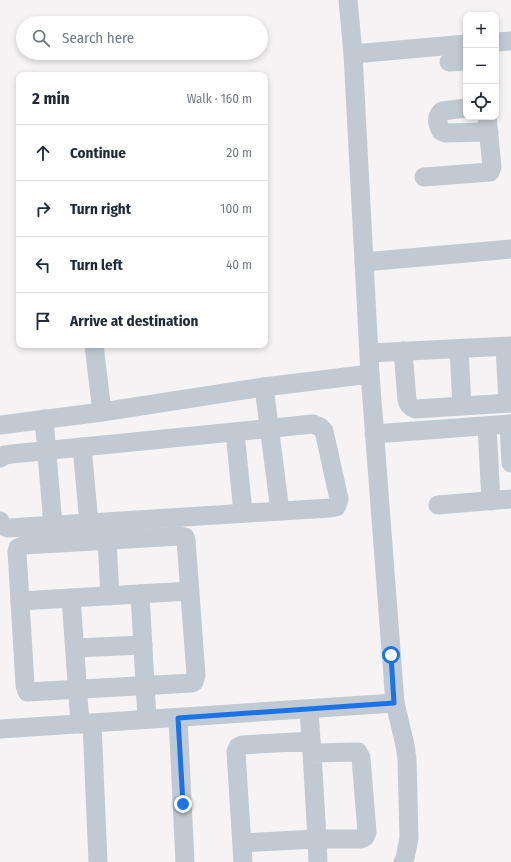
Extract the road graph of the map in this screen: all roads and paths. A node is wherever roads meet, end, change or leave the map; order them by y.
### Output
1 (348, 0) edge
2 (511, 40) edge
3 (499, 42) edge
4 (463, 44) edge
5 (354, 54) junction
6 (463, 108) edge
7 (488, 124) edge
8 (424, 178) dead end
9 (511, 249) edge
10 (364, 262) junction
11 (508, 347) edge
12 (94, 348) edge
13 (459, 349) junction
14 (402, 351) junction
15 (369, 353) junction
16 (370, 374) junction
17 (264, 387) junction
18 (510, 403) edge
19 (462, 406) junction
20 (102, 412) junction
21 (44, 419) junction
22 (510, 424) edge
23 (0, 425) edge
24 (488, 426) junction
25 (270, 429) junction
26 (235, 432) junction
27 (374, 434) junction
28 (82, 447) junction
29 (47, 450) junction
30 (0, 458) edge
31 (511, 463) edge
32 (511, 500) edge
33 (491, 501) junction
34 (438, 505) dead end
35 (280, 511) junction
36 (243, 513) junction
37 (0, 521) edge
38 (89, 523) junction
39 (53, 525) junction
40 (107, 540) junction
41 (190, 591) junction
42 (140, 594) junction
43 (110, 596) junction
44 (71, 598) junction
45 (20, 601) junction
46 (143, 645) junction
47 (75, 648) junction
48 (145, 686) junction
49 (78, 690) junction
50 (394, 703) junction
51 (309, 709) junction
52 (178, 718) junction
53 (147, 719) junction
54 (86, 724) junction
55 (0, 729) edge
56 (311, 747) junction
57 (317, 839) junction
58 (242, 843) junction
59 (98, 862) edge
60 (185, 862) edge
61 (243, 862) edge
62 (318, 862) edge
63 (403, 862) edge

1 - 5 street
2 - 3 street
4 - 5 street
5 - 10 street
6 - 7 street
7 - 8 street
9 - 10 street
10 - 15 street
11 - 13 street
11 - 18 street
12 - 20 street
13 - 14 street
13 - 19 street
14 - 15 street
14 - 19 street
15 - 16 street
16 - 17 street
16 - 27 street
17 - 20 street
17 - 25 street
18 - 19 street
20 - 21 street
21 - 23 street
21 - 29 street
22 - 24 street
22 - 31 street
24 - 27 street
24 - 33 street
25 - 26 street
25 - 35 street
25 - 35 street
26 - 28 street
26 - 36 street
27 - 50 street
28 - 29 street
28 - 38 street
29 - 30 street
29 - 39 street
32 - 33 street
33 - 34 street
35 - 36 street
36 - 38 street
37 - 39 street
38 - 39 street
40 - 41 street
40 - 43 street
40 - 45 street
41 - 42 street
41 - 48 street
42 - 43 street
42 - 46 street
43 - 44 street
44 - 45 street
44 - 47 street
45 - 49 street
46 - 47 street
46 - 48 street
47 - 49 street
48 - 49 street
48 - 53 street
49 - 54 street
50 - 51 street
50 - 63 street
51 - 52 street
51 - 56 street
52 - 53 street
52 - 60 street
53 - 54 street
54 - 55 street
54 - 59 street
56 - 57 street
56 - 57 street
56 - 58 street
57 - 58 street
57 - 62 street
58 - 61 street

